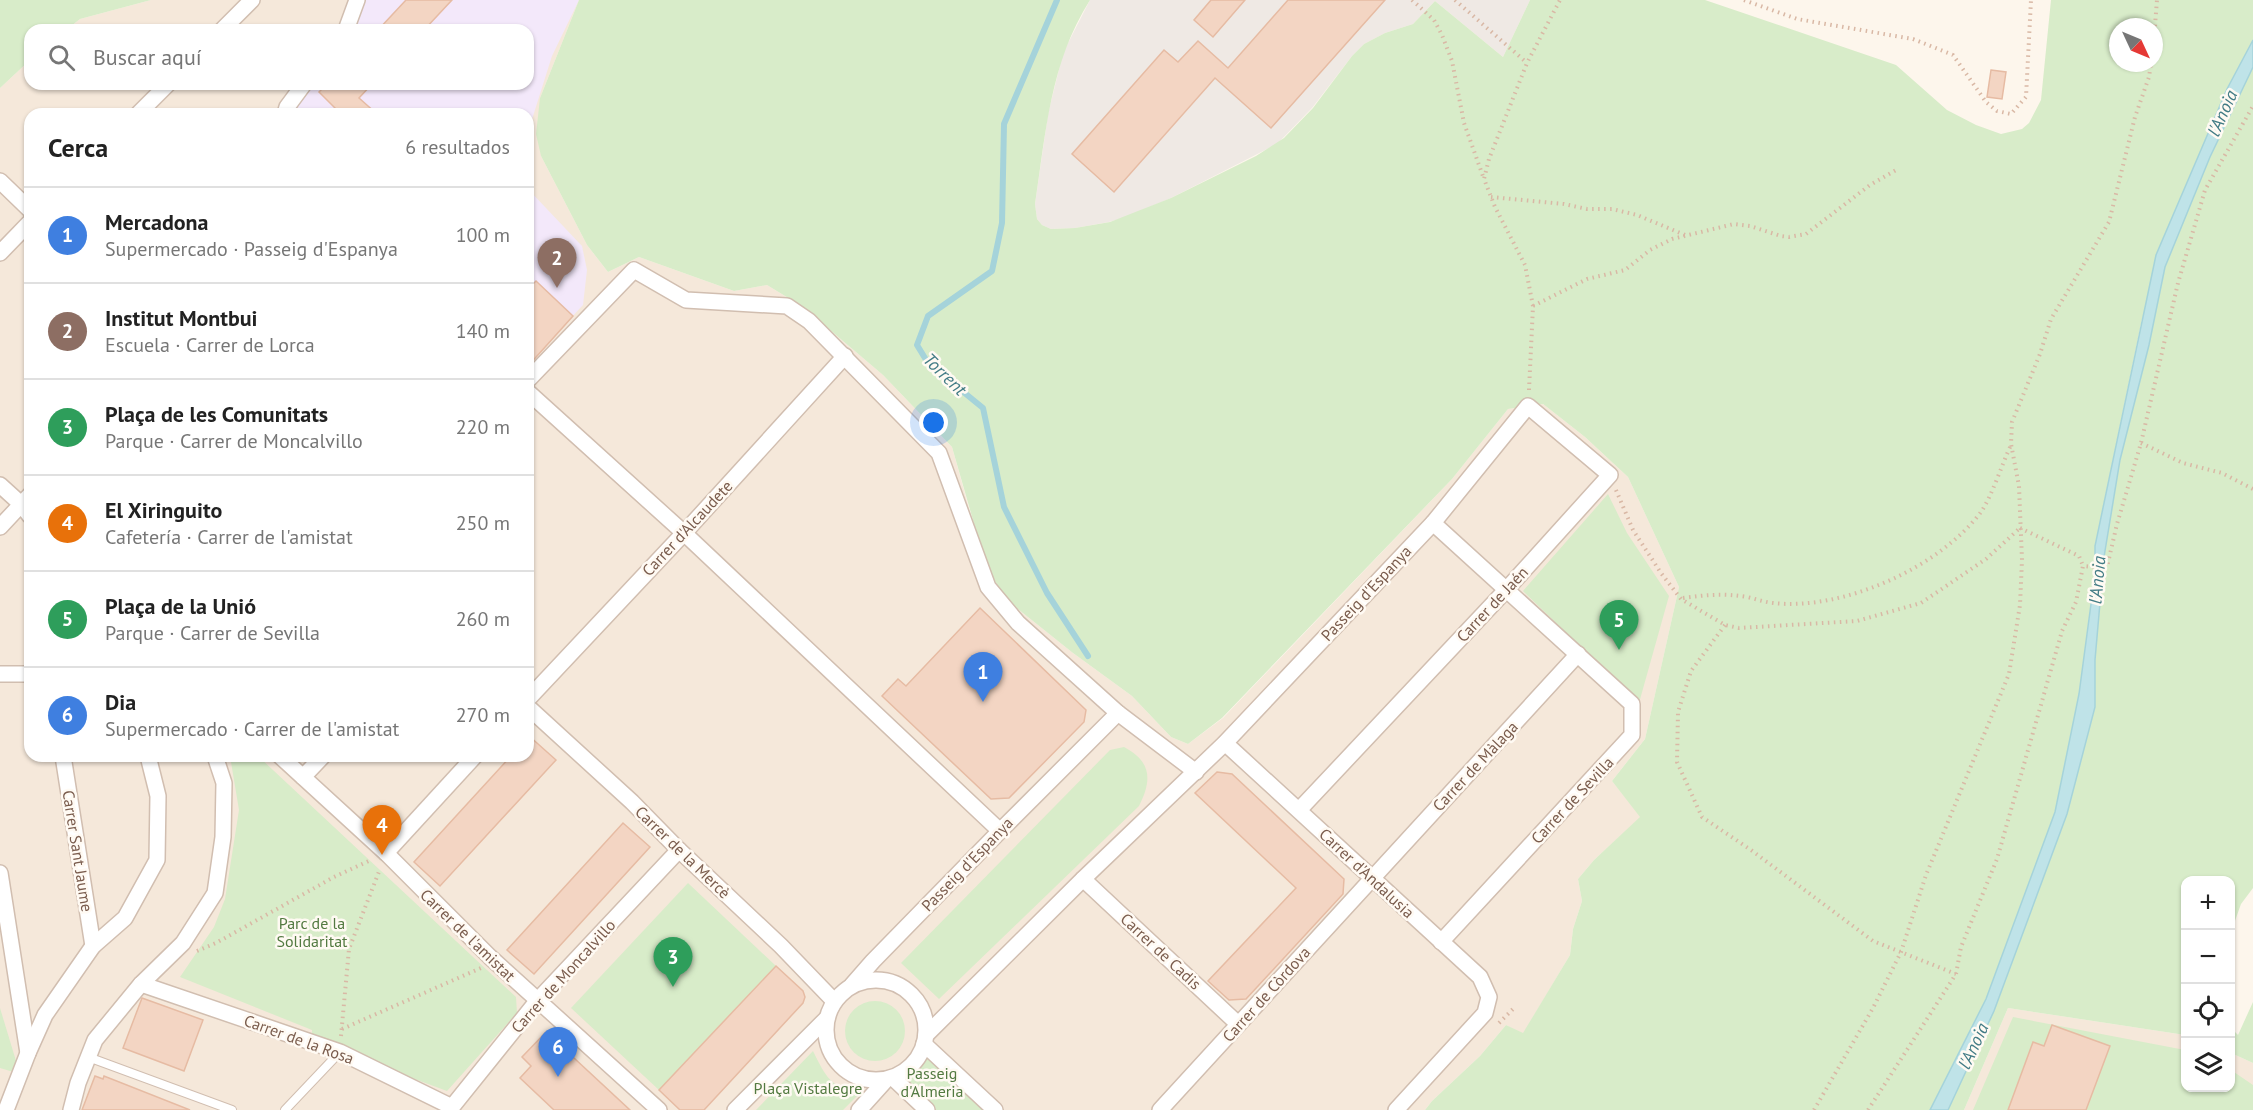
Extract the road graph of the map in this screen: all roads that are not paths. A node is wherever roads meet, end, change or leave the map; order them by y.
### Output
1 (252, 0) edge
2 (357, 0) edge
3 (228, 24) edge
4 (348, 24) edge
5 (162, 90) edge
6 (300, 90) edge
7 (144, 108) edge
8 (287, 108) edge
9 (0, 181) edge
10 (24, 204) edge
11 (24, 228) edge
12 (0, 253) edge
13 (844, 356) junction
14 (534, 374) edge
15 (534, 397) edge
16 (1610, 475) joint
17 (0, 485) edge
18 (24, 503) edge
19 (24, 507) edge
20 (1433, 523) junction
21 (0, 527) edge
22 (684, 533) junction
23 (1506, 590) junction
24 (1578, 654) junction
25 (24, 673) edge
26 (0, 674) edge
27 (534, 693) edge
28 (534, 712) edge
29 (1118, 713) junction
30 (1225, 743) junction
31 (64, 762) edge
32 (150, 762) edge
33 (218, 762) edge
34 (287, 762) edge
35 (317, 762) edge
36 (469, 762) edge
37 (1196, 772) junction
38 (303, 777) junction
39 (1299, 810) junction
40 (1000, 831) junction
41 (679, 850) junction
42 (386, 853) junction
43 (0, 873) edge
44 (1372, 878) junction
45 (1083, 879) junction
46 (1441, 942) junction
47 (93, 946) junction
48 (141, 984) junction
49 (852, 985) junction
50 (538, 999) junction
51 (834, 1001) junction
52 (826, 1018) junction
53 (1238, 1024) junction
54 (925, 1040) junction
55 (340, 1052) junction
56 (28, 1053) junction
57 (88, 1057) junction
58 (889, 1079) junction
59 (452, 1107) joint
60 (6, 1110) edge
61 (71, 1110) edge
62 (232, 1110) edge
63 (285, 1110) edge
64 (659, 1110) edge
65 (735, 1110) edge
66 (859, 1110) edge
67 (927, 1110) edge
68 (995, 1110) edge
69 (1160, 1110) edge
70 (1396, 1110) edge

1 - 3 street
2 - 4 street
5 - 7 street
6 - 8 street
9 - 10 street
11 - 12 street
13 - 14 street
13 - 22 street, Carrer d'Alcaudete
13 - 29 street
15 - 22 street
16 - 20 street, Passeig d'Espanya
16 - 23 street, Carrer de Jaén
17 - 18 street
19 - 21 street
20 - 23 street, Carrer de Sevilla
20 - 30 street, Passeig d'Espanya
22 - 27 street, Carrer d'Alcaudete
22 - 40 street
23 - 24 street, Carrer de Sevilla
23 - 39 street, Carrer de Jaén
24 - 44 street, Carrer de Màlaga
24 - 46 street, Carrer de Sevilla
25 - 26 street
28 - 41 street, Carrer de la Mercè
29 - 37 street
29 - 40 street, Passeig d'Espanya
30 - 37 street, Passeig d'Espanya
30 - 39 street, Carrer d'Andalusia
31 - 47 street, Carrer Sant Jaume
32 - 47 street
33 - 48 street
34 - 38 street, Carrer de l'amistat
35 - 38 street
36 - 42 street
37 - 45 street, Passeig d'Espanya
38 - 42 street, Carrer de l'amistat
39 - 44 street, Carrer d'Andalusia
40 - 49 street, Passeig d'Espanya
41 - 50 street, Carrer de Moncalvillo
41 - 51 street, Carrer de la Mercè
42 - 50 street, Carrer de l'amistat
43 - 56 street
44 - 46 street, Carrer d'Andalusia
44 - 53 street, Carrer de Còrdova
45 - 53 street, Carrer de Cadis
45 - 54 street, Passeig d'Espanya
46 - 70 street, Carrer d'Andalusia
47 - 56 street
48 - 55 street, Carrer de la Rosa
48 - 57 street
49 - 51 street, Passeig d'Espanya
49 - 54 street
50 - 59 street, Carrer de Moncalvillo
50 - 64 street, Carrer de l'amistat
51 - 52 street, Passeig d'Espanya
52 - 58 street
52 - 65 street, Passeig d'Espanya
53 - 69 street, Carrer de Còrdova
54 - 58 street, Passeig d'Espanya
54 - 68 street
55 - 59 street, Carrer de la Rosa
55 - 63 lane
56 - 60 street
57 - 61 street
57 - 62 lane
58 - 66 street, Passeig d'Espanya
58 - 67 street

